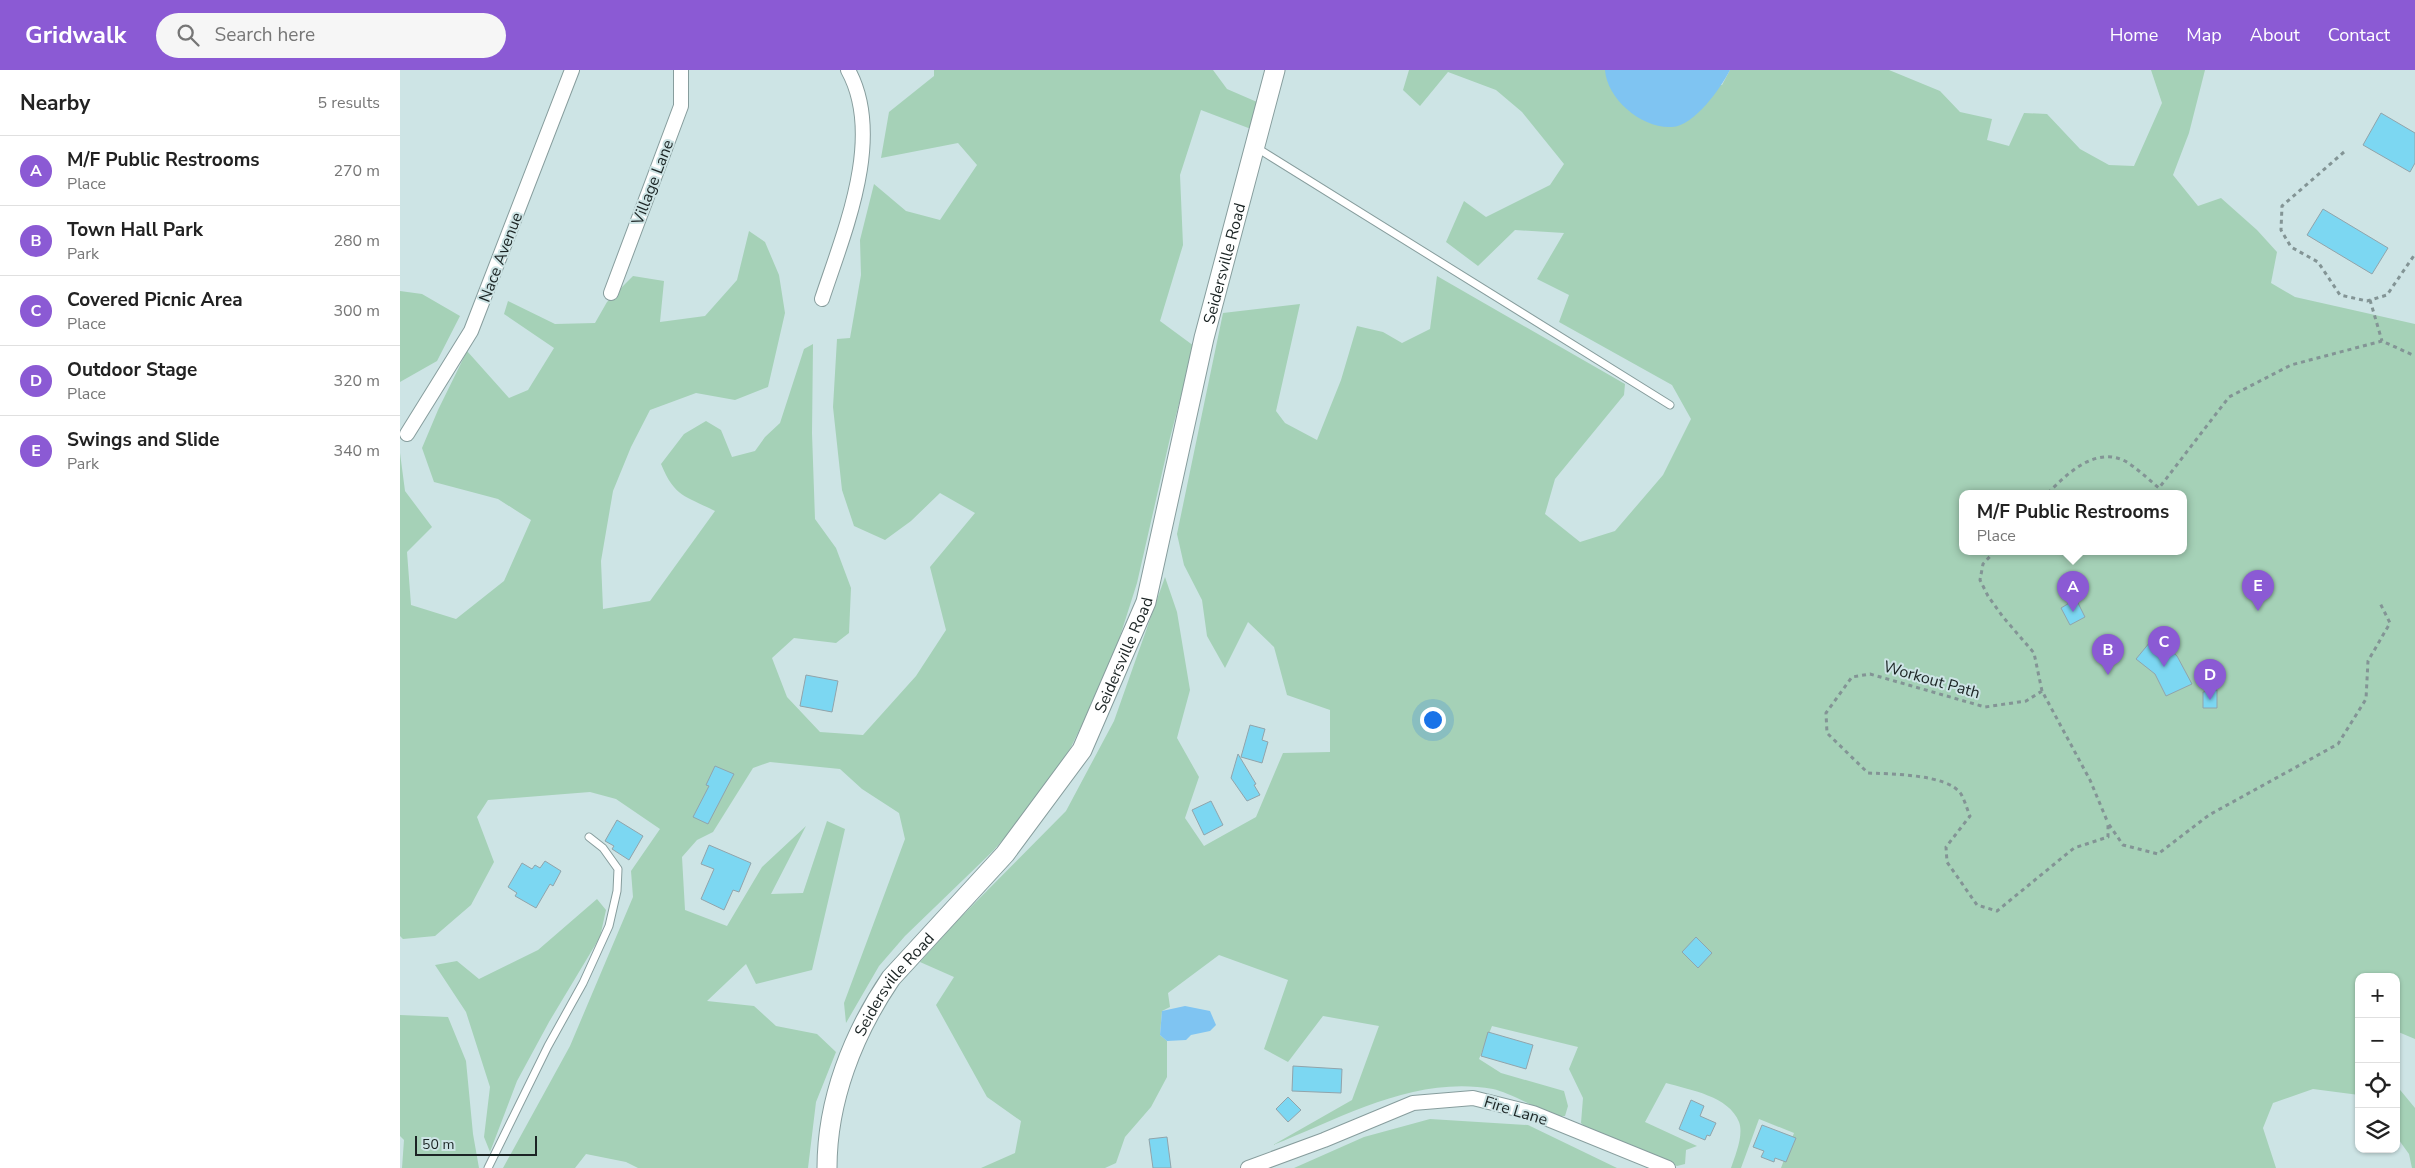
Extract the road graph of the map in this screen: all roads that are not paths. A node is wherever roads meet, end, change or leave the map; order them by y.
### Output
1 (572, 70) edge
2 (680, 70) edge
3 (848, 70) edge
4 (1275, 70) edge
5 (1254, 146) junction
6 (611, 292) dead end
7 (822, 300) dead end
8 (1670, 405) dead end
9 (407, 434) dead end
10 (589, 836) dead end
11 (488, 1168) edge
12 (827, 1168) edge
13 (1248, 1168) edge
14 (1668, 1168) edge

1 - 9 street, Nace Avenue
2 - 6 street, Village Lane
3 - 7 street
4 - 5 street, Seidersville Road
5 - 8 lane
5 - 12 street, Seidersville Road
10 - 11 lane
13 - 14 street, Fire Lane

